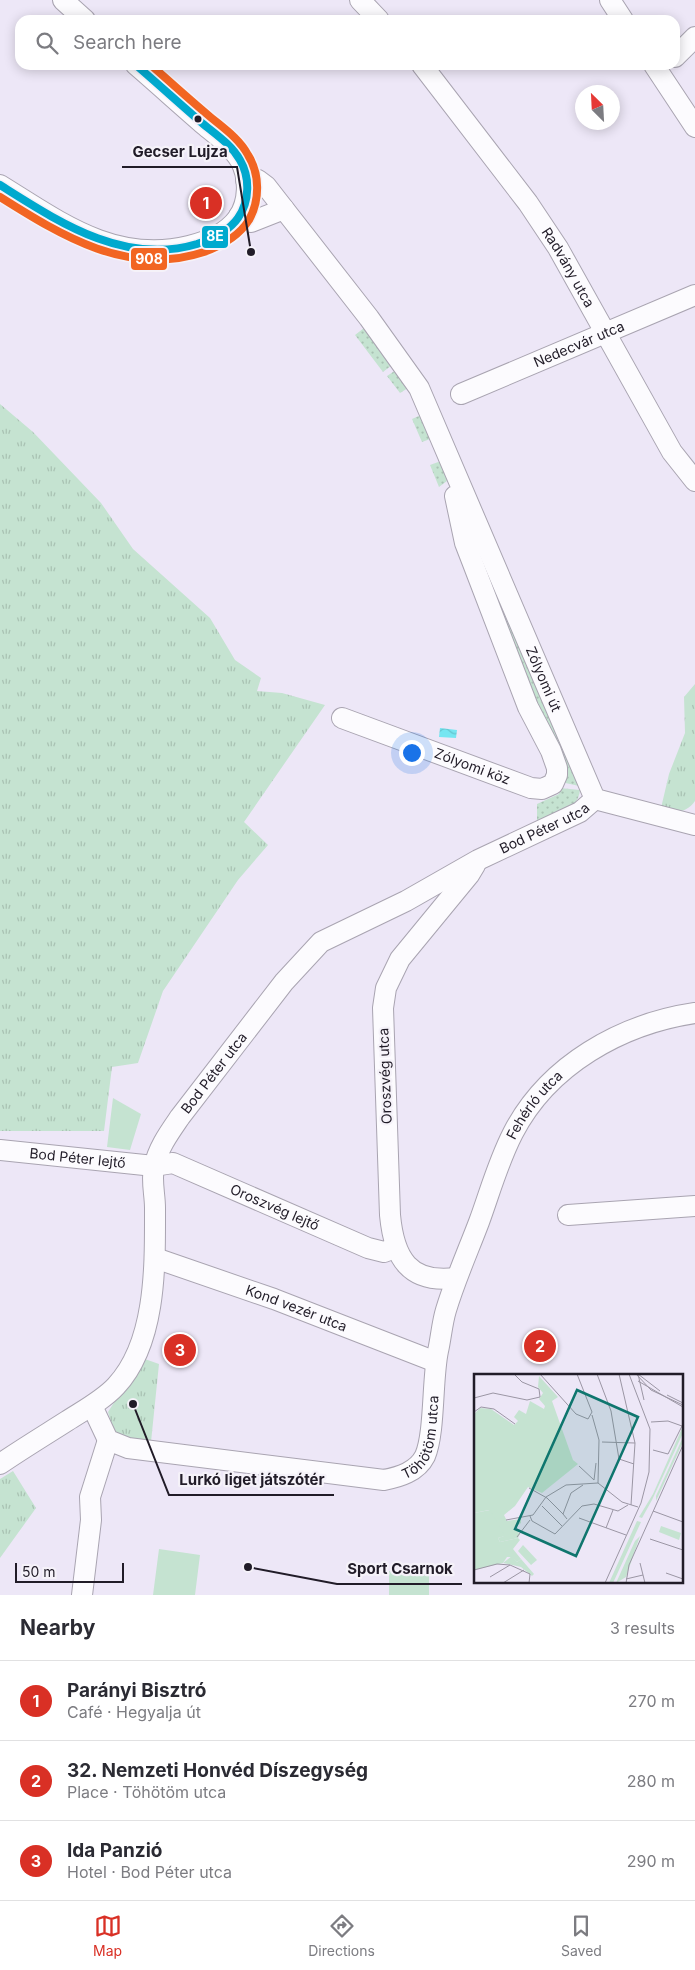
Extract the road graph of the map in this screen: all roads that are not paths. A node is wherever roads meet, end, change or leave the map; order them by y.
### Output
1 (63, 0) edge
2 (360, 0) edge
3 (610, 0) edge
4 (80, 15) edge
5 (375, 15) edge
6 (620, 15) edge
7 (695, 37) edge
8 (680, 53) edge
9 (142, 70) edge
10 (426, 70) edge
11 (661, 70) edge
12 (695, 127) edge
13 (246, 180) junction
14 (0, 185) edge
15 (284, 209) junction
16 (239, 216) junction
17 (695, 295) edge
18 (606, 332) junction
19 (461, 394) dead end
20 (451, 465) junction
21 (695, 481) edge
22 (342, 718) dead end
23 (554, 761) joint
24 (595, 799) junction
25 (695, 825) edge
26 (478, 860) junction
27 (695, 1013) edge
28 (0, 1150) edge
29 (154, 1166) junction
30 (695, 1206) edge
31 (568, 1215) dead end
32 (396, 1248) junction
33 (155, 1258) junction
34 (456, 1278) junction
35 (436, 1362) junction
36 (92, 1406) junction
37 (108, 1440) junction
38 (0, 1464) edge
39 (82, 1595) edge

1 - 4 street
2 - 5 street
3 - 6 street
7 - 8 street
9 - 13 street
10 - 18 street, Radvány utca
11 - 12 street
13 - 15 street, Zólyomi út
13 - 16 street
14 - 16 street
15 - 16 street
15 - 20 street, Zólyomi út
17 - 18 street, Nedecvár utca
18 - 19 street, Nedecvár utca
18 - 21 street, Radvány utca
20 - 23 street, Zólyomi út
20 - 24 street, Zólyomi út
22 - 23 street, Zólyomi köz
24 - 25 street
24 - 26 street, Bod Péter utca
26 - 29 street, Bod Péter utca
26 - 32 street, Oroszvég utca
27 - 34 street, Fehérló utca
28 - 29 street, Bod Péter lejtő
29 - 32 street, Oroszvég lejtő
29 - 33 street, Bod Péter utca
30 - 31 street
32 - 34 street, Oroszvég utca
33 - 35 street, Kond vezér utca
33 - 36 street, Bod Péter utca
34 - 35 street, Töhötöm utca
35 - 37 street, Töhötöm utca
36 - 37 street
36 - 38 street, Bod Péter utca
37 - 39 street

